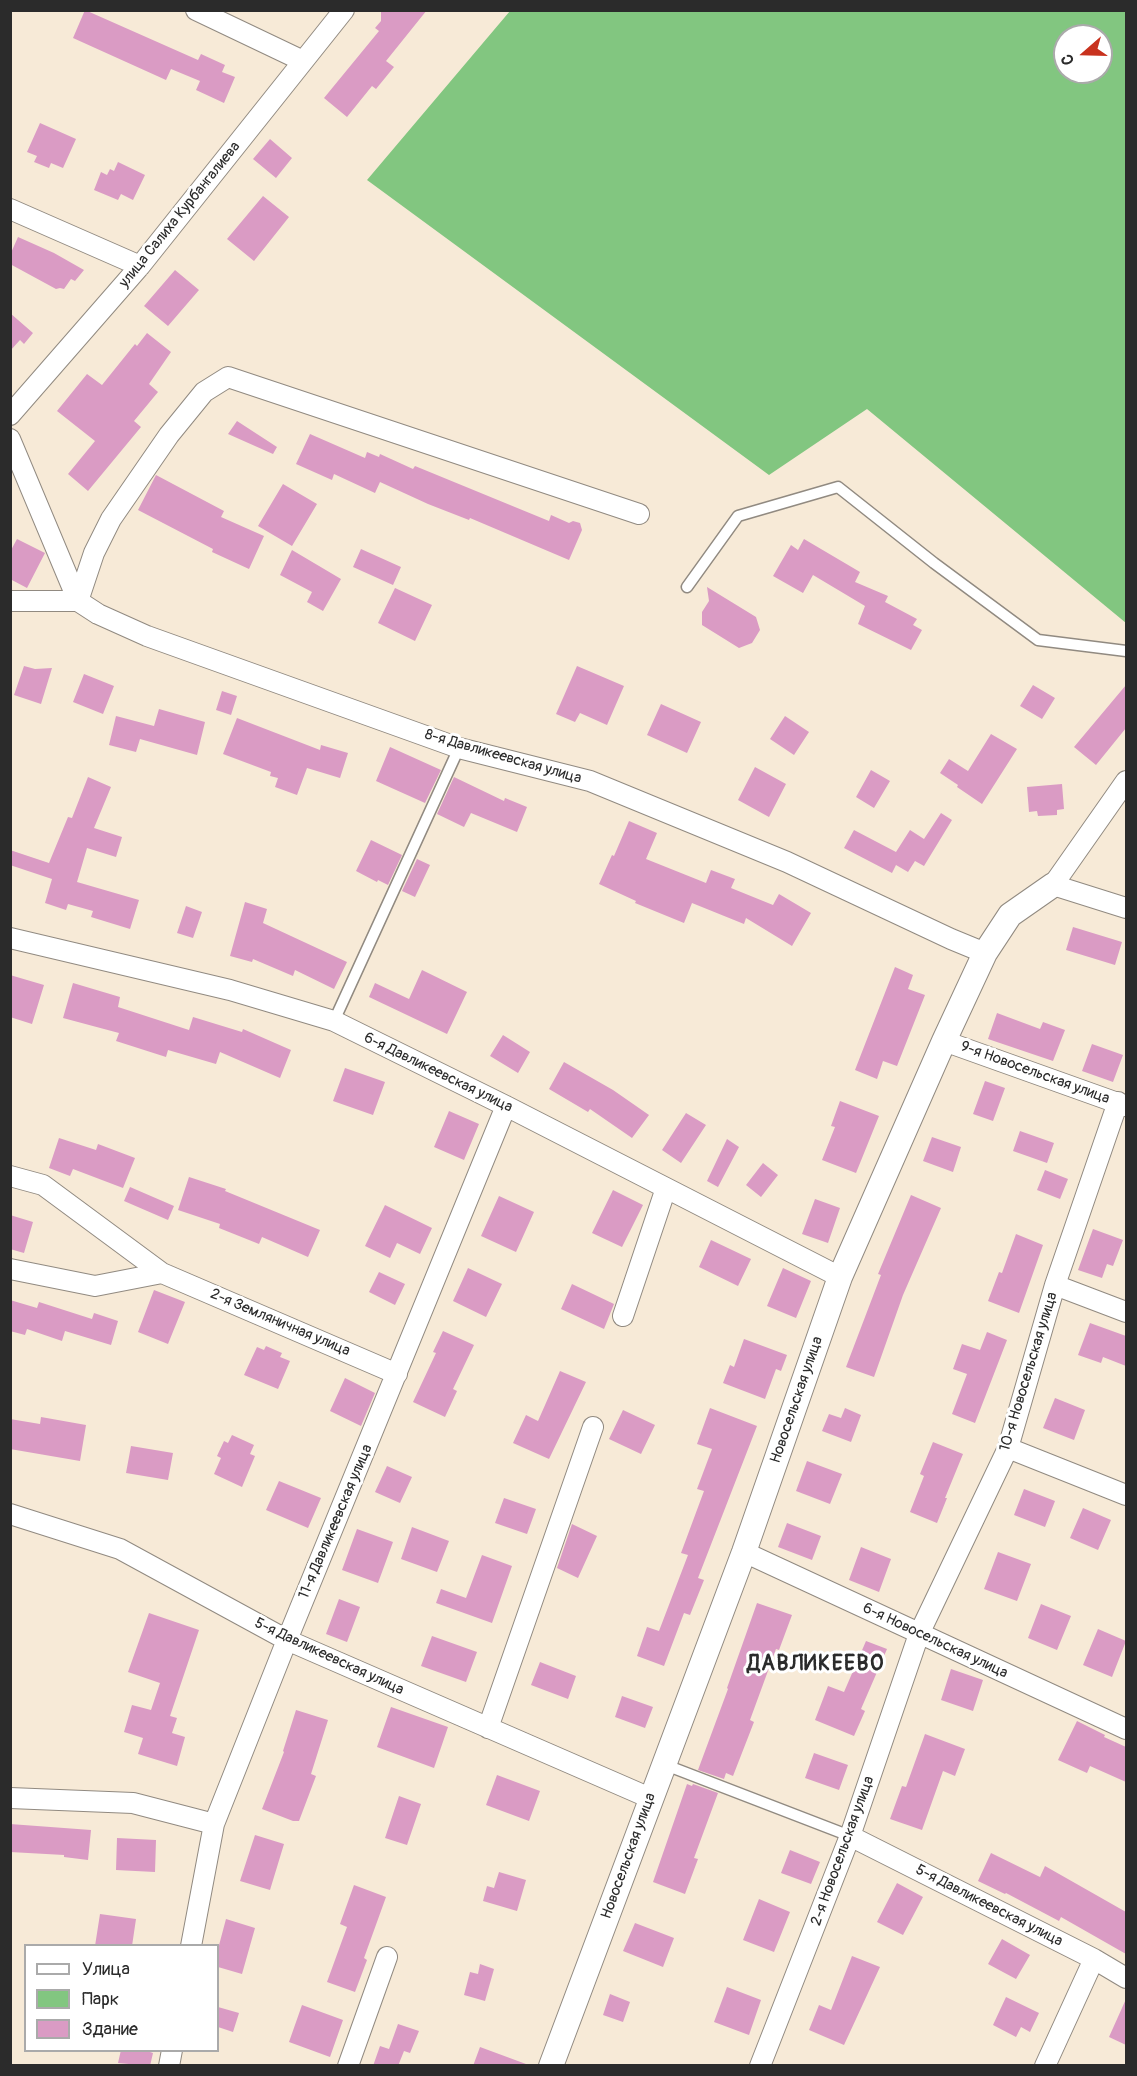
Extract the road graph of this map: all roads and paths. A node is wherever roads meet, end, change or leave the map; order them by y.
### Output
1 (196, 10) edge
2 (344, 10) edge
3 (303, 61) junction
4 (10, 209) edge
5 (140, 266) junction
6 (10, 415) edge
7 (10, 439) edge
8 (639, 514) dead end
9 (687, 587) dead end
10 (10, 601) edge
11 (78, 601) junction
12 (1126, 651) edge
13 (459, 747) junction
14 (1126, 781) edge
15 (1053, 885) junction
16 (1126, 908) edge
17 (10, 938) edge
18 (986, 953) junction
19 (334, 1021) junction
20 (944, 1041) junction
21 (1122, 1104) edge
22 (506, 1106) junction
23 (10, 1176) edge
24 (666, 1188) junction
25 (10, 1269) edge
26 (162, 1273) junction
27 (840, 1277) junction
28 (1055, 1285) junction
29 (1126, 1312) edge
30 (623, 1316) dead end
31 (397, 1374) junction
32 (593, 1427) dead end
33 (1008, 1448) junction
34 (1126, 1495) edge
35 (10, 1514) edge
36 (744, 1552) junction
37 (919, 1634) junction
38 (287, 1640) junction
39 (488, 1728) junction
40 (1126, 1729) edge
41 (663, 1764) junction
42 (10, 1798) edge
43 (650, 1798) junction
44 (214, 1824) junction
45 (850, 1836) junction
46 (191, 1944) edge
47 (387, 1957) dead end
48 (1094, 1959) junction
49 (1126, 1978) edge
50 (348, 2066) edge
51 (551, 2066) edge
52 (760, 2066) edge
53 (1045, 2066) edge

1 - 3 street
2 - 3 street, улица Салиха Курбангалиева
3 - 5 street, улица Салиха Курбангалиева
4 - 5 street
5 - 6 street, улица Салиха Курбангалиева
7 - 11 street
8 - 11 street
9 - 12 lane
10 - 11 street
11 - 13 street, 8-я Давликеевская улица
13 - 18 street, 8-я Давликеевская улица
13 - 19 lane
14 - 15 street, Новосельская улица
15 - 16 street
15 - 18 street, Новосельская улица
17 - 19 street, 6-я Давликеевская улица
18 - 20 street, Новосельская улица
19 - 22 street, 6-я Давликеевская улица
20 - 21 street, 9-я Новосельская улица
20 - 27 street, Новосельская улица
21 - 28 street, 10-я Новосельская улица
22 - 24 street, 6-я Давликеевская улица
22 - 31 street, 11-я Давликеевская улица
23 - 26 street, 2-я Земляничная улица
24 - 27 street, 6-я Давликеевская улица
24 - 30 street
25 - 26 street
26 - 31 street, 2-я Земляничная улица
27 - 36 street, Новосельская улица
28 - 29 street
28 - 33 street, 10-я Новосельская улица
31 - 38 street, 11-я Давликеевская улица
32 - 39 street
33 - 34 street
33 - 37 street, 10-я Новосельская улица
35 - 38 street, 5-я Давликеевская улица
36 - 37 street, 6-я Новосельская улица
36 - 41 street, Новосельская улица
37 - 40 street, 6-я Новосельская улица
37 - 45 street, 2-я Новосельская улица
38 - 39 street, 5-я Давликеевская улица
38 - 44 street, 11-я Давликеевская улица
39 - 43 street, 5-я Давликеевская улица
41 - 43 street, Новосельская улица
41 - 45 lane
42 - 44 street
43 - 51 street, Новосельская улица
44 - 46 street, 11-я Давликеевская улица
45 - 48 street, 5-я Давликеевская улица
45 - 52 street, 2-я Новосельская улица
47 - 50 street
48 - 49 street, 5-я Давликеевская улица
48 - 53 street

